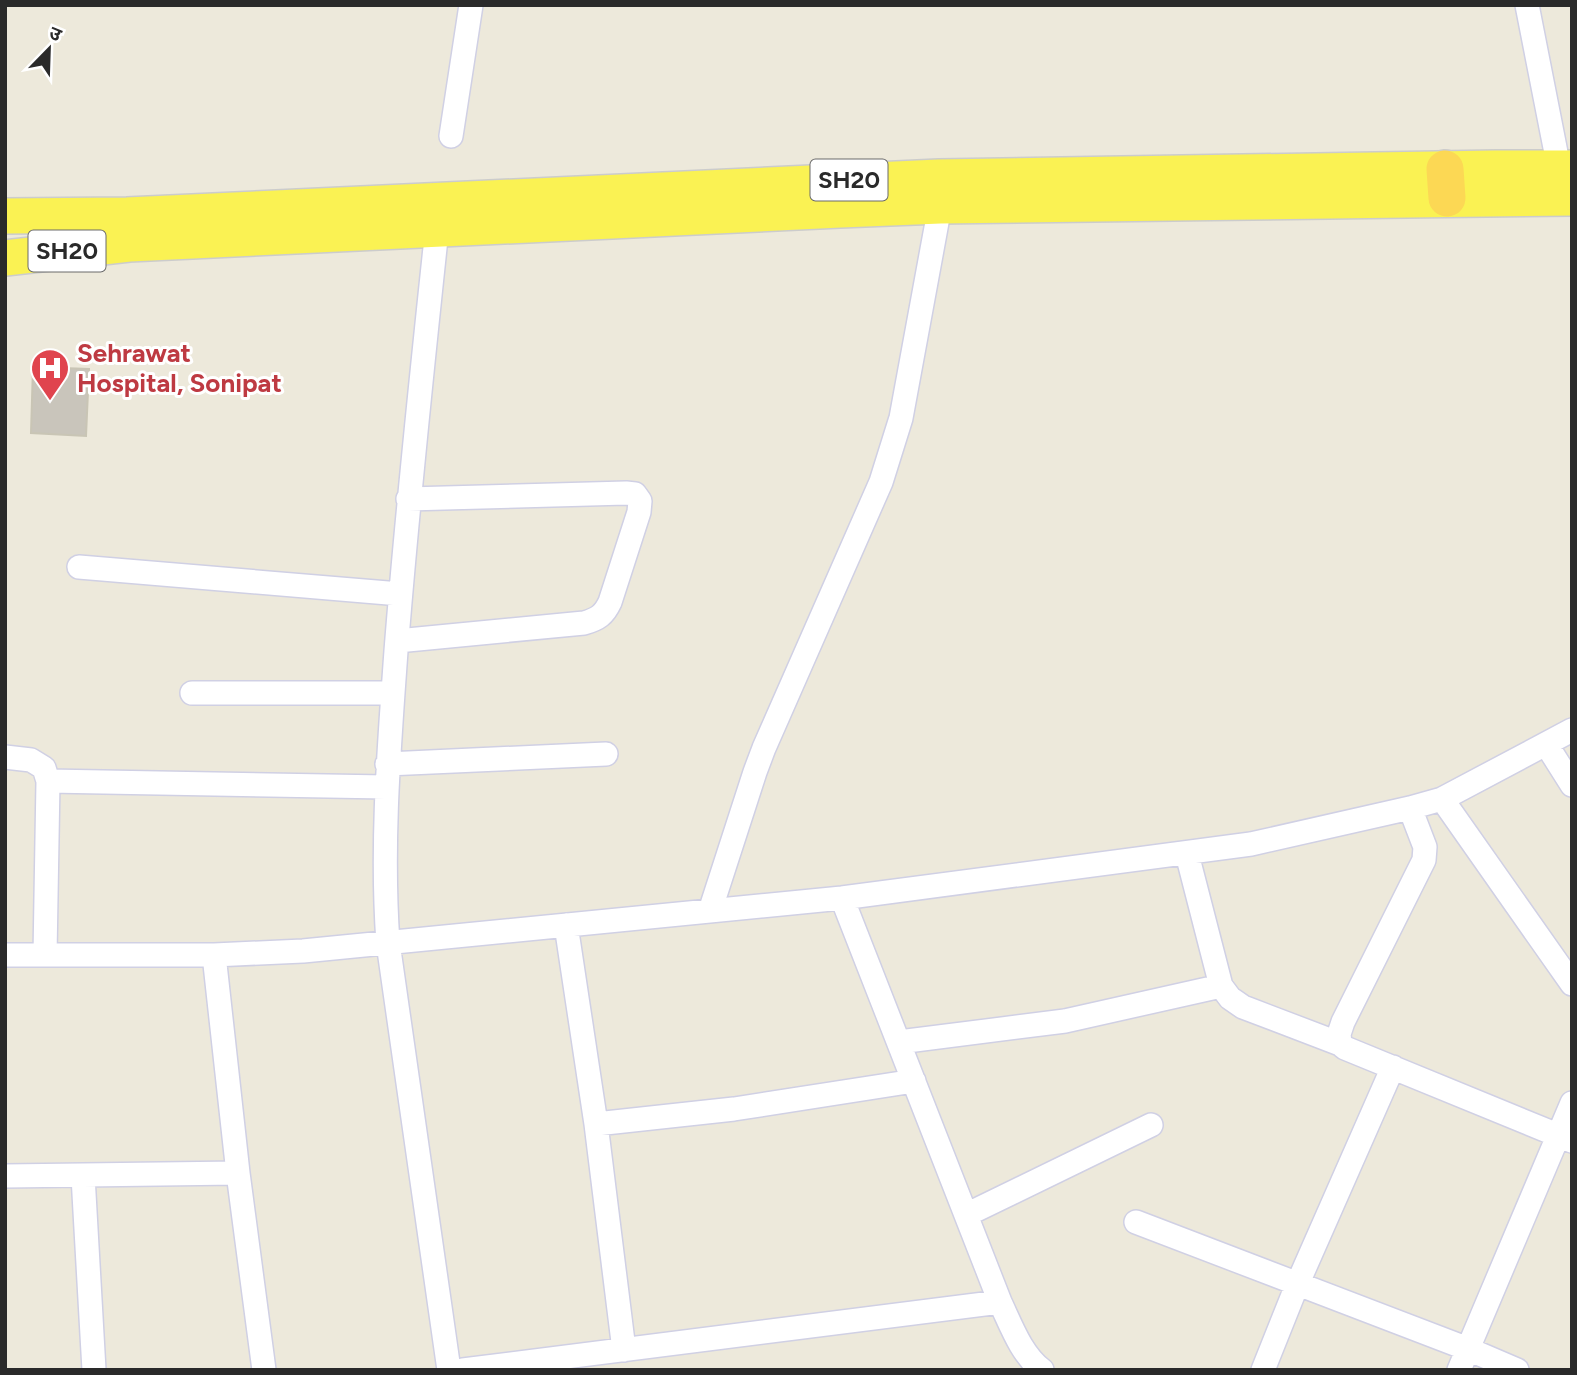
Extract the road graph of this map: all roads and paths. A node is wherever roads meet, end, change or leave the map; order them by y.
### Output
1 (471, 5) edge
2 (1527, 5) edge
3 (451, 136) dead end
4 (1567, 178) edge
5 (1446, 183) junction
6 (940, 206) junction
7 (5, 216) edge
8 (437, 229) junction
9 (5, 258) edge
10 (408, 499) junction
11 (79, 567) dead end
12 (400, 594) junction
13 (397, 641) junction
14 (192, 693) dead end
15 (393, 693) junction
16 (1572, 730) edge
17 (1546, 744) junction
18 (606, 754) dead end
19 (5, 757) edge
20 (387, 775) junction
21 (48, 781) junction
22 (1572, 785) edge
23 (1442, 799) junction
24 (1410, 808) junction
25 (1188, 854) junction
26 (842, 898) junction
27 (710, 911) junction
28 (566, 925) junction
29 (388, 943) junction
30 (5, 955) edge
31 (45, 955) junction
32 (214, 955) junction
33 (1572, 984) edge
34 (1221, 986) junction
35 (899, 1042) junction
36 (1340, 1044) junction
37 (1392, 1067) junction
38 (914, 1082) junction
39 (1572, 1103) edge
40 (596, 1124) junction
41 (1151, 1125) dead end
42 (1565, 1138) edge
43 (238, 1172) junction
44 (5, 1176) edge
45 (83, 1176) junction
46 (966, 1215) junction
47 (1136, 1222) dead end
48 (1297, 1285) junction
49 (1000, 1302) junction
50 (624, 1350) junction
51 (1463, 1360) edge
52 (94, 1370) edge
53 (264, 1370) edge
54 (449, 1370) edge
55 (463, 1370) edge
56 (1042, 1370) edge
57 (1263, 1370) edge
58 (1517, 1370) edge

1 - 3 street
2 - 4 street
4 - 5 main road, SH20
5 - 6 main road, SH20
5 - 7 main road, SH20
6 - 8 main road, SH20
6 - 27 street
8 - 9 main road, SH20
8 - 10 street
10 - 12 street
10 - 13 street
11 - 12 street
12 - 13 street
13 - 15 street
14 - 15 street
15 - 20 street
16 - 17 street
17 - 22 street
17 - 23 street
18 - 20 street
19 - 21 street
20 - 21 street
20 - 29 street
21 - 31 street
23 - 24 street
23 - 33 street
24 - 25 street
24 - 36 street
25 - 26 street
25 - 34 street
26 - 27 street
26 - 35 street
27 - 28 street
28 - 29 street
28 - 40 street
29 - 32 street
29 - 54 street
30 - 31 street
31 - 32 street
32 - 43 street
34 - 35 street
34 - 36 street
35 - 38 street
36 - 37 street
37 - 42 street
37 - 48 street
38 - 40 street
38 - 46 street
39 - 42 street
40 - 50 street
41 - 46 street
42 - 51 street
43 - 45 street
43 - 53 street
44 - 45 street
45 - 52 street
46 - 49 street
47 - 48 street
48 - 51 street
48 - 57 street
49 - 50 street
49 - 56 street
50 - 55 street
51 - 58 street

